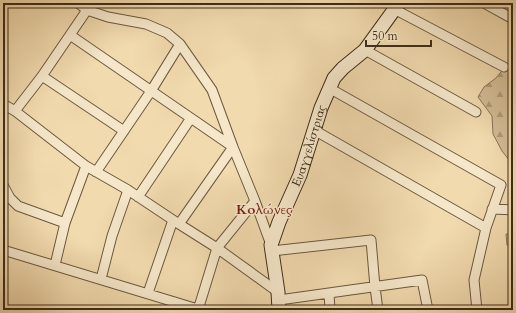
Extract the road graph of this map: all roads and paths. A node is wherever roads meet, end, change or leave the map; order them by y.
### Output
1 (78, 3) edge
2 (486, 4) edge
3 (396, 6) edge
4 (87, 10) junction
5 (513, 20) edge
6 (70, 35) junction
7 (180, 44) junction
8 (364, 50) junction
9 (504, 67) dead end
10 (42, 76) junction
11 (329, 88) junction
12 (151, 91) junction
13 (3, 104) edge
14 (15, 111) junction
15 (476, 112) dead end
16 (191, 118) junction
17 (314, 130) junction
18 (124, 131) junction
19 (233, 146) junction
20 (86, 166) junction
21 (96, 172) junction
22 (3, 185) edge
23 (128, 190) junction
24 (138, 197) junction
25 (255, 201) junction
26 (492, 209) junction
27 (513, 210) edge
28 (176, 222) junction
29 (65, 223) junction
30 (486, 228) junction
31 (217, 248) junction
32 (271, 248) junction
33 (3, 250) edge
34 (55, 266) junction
35 (101, 279) junction
36 (375, 287) junction
37 (148, 293) junction
38 (328, 293) junction
39 (279, 301) edge
40 (199, 310) edge
41 (330, 310) edge
42 (378, 310) edge
43 (428, 310) edge
44 (477, 310) edge

1 - 4 street
2 - 5 street
3 - 8 street, Ευαγγελίστριας
3 - 9 street
4 - 6 street
4 - 7 street
6 - 10 street
6 - 12 street
7 - 12 street
7 - 19 street
8 - 11 street, Ευαγγελίστριας
8 - 15 street
10 - 14 street
10 - 18 street
11 - 17 street, Ευαγγελίστριας
11 - 26 street
12 - 16 street
12 - 18 street
13 - 14 street
14 - 20 street
16 - 19 street
16 - 24 street
17 - 30 street
17 - 32 street, Ευαγγελίστριας
18 - 21 street
19 - 25 street
19 - 28 street
20 - 21 street
20 - 29 street
21 - 23 street
22 - 29 street
23 - 24 street
23 - 35 street
24 - 28 street
25 - 31 street
25 - 32 street
26 - 27 street
26 - 30 street
28 - 31 street
28 - 37 street
29 - 34 street
30 - 44 street
31 - 39 street
31 - 40 street
32 - 36 street
32 - 39 street, Ευαγγελίστριας
33 - 34 street
34 - 35 street
35 - 37 street
36 - 38 street
36 - 42 street
36 - 43 street
37 - 40 street
38 - 39 street
38 - 41 street

